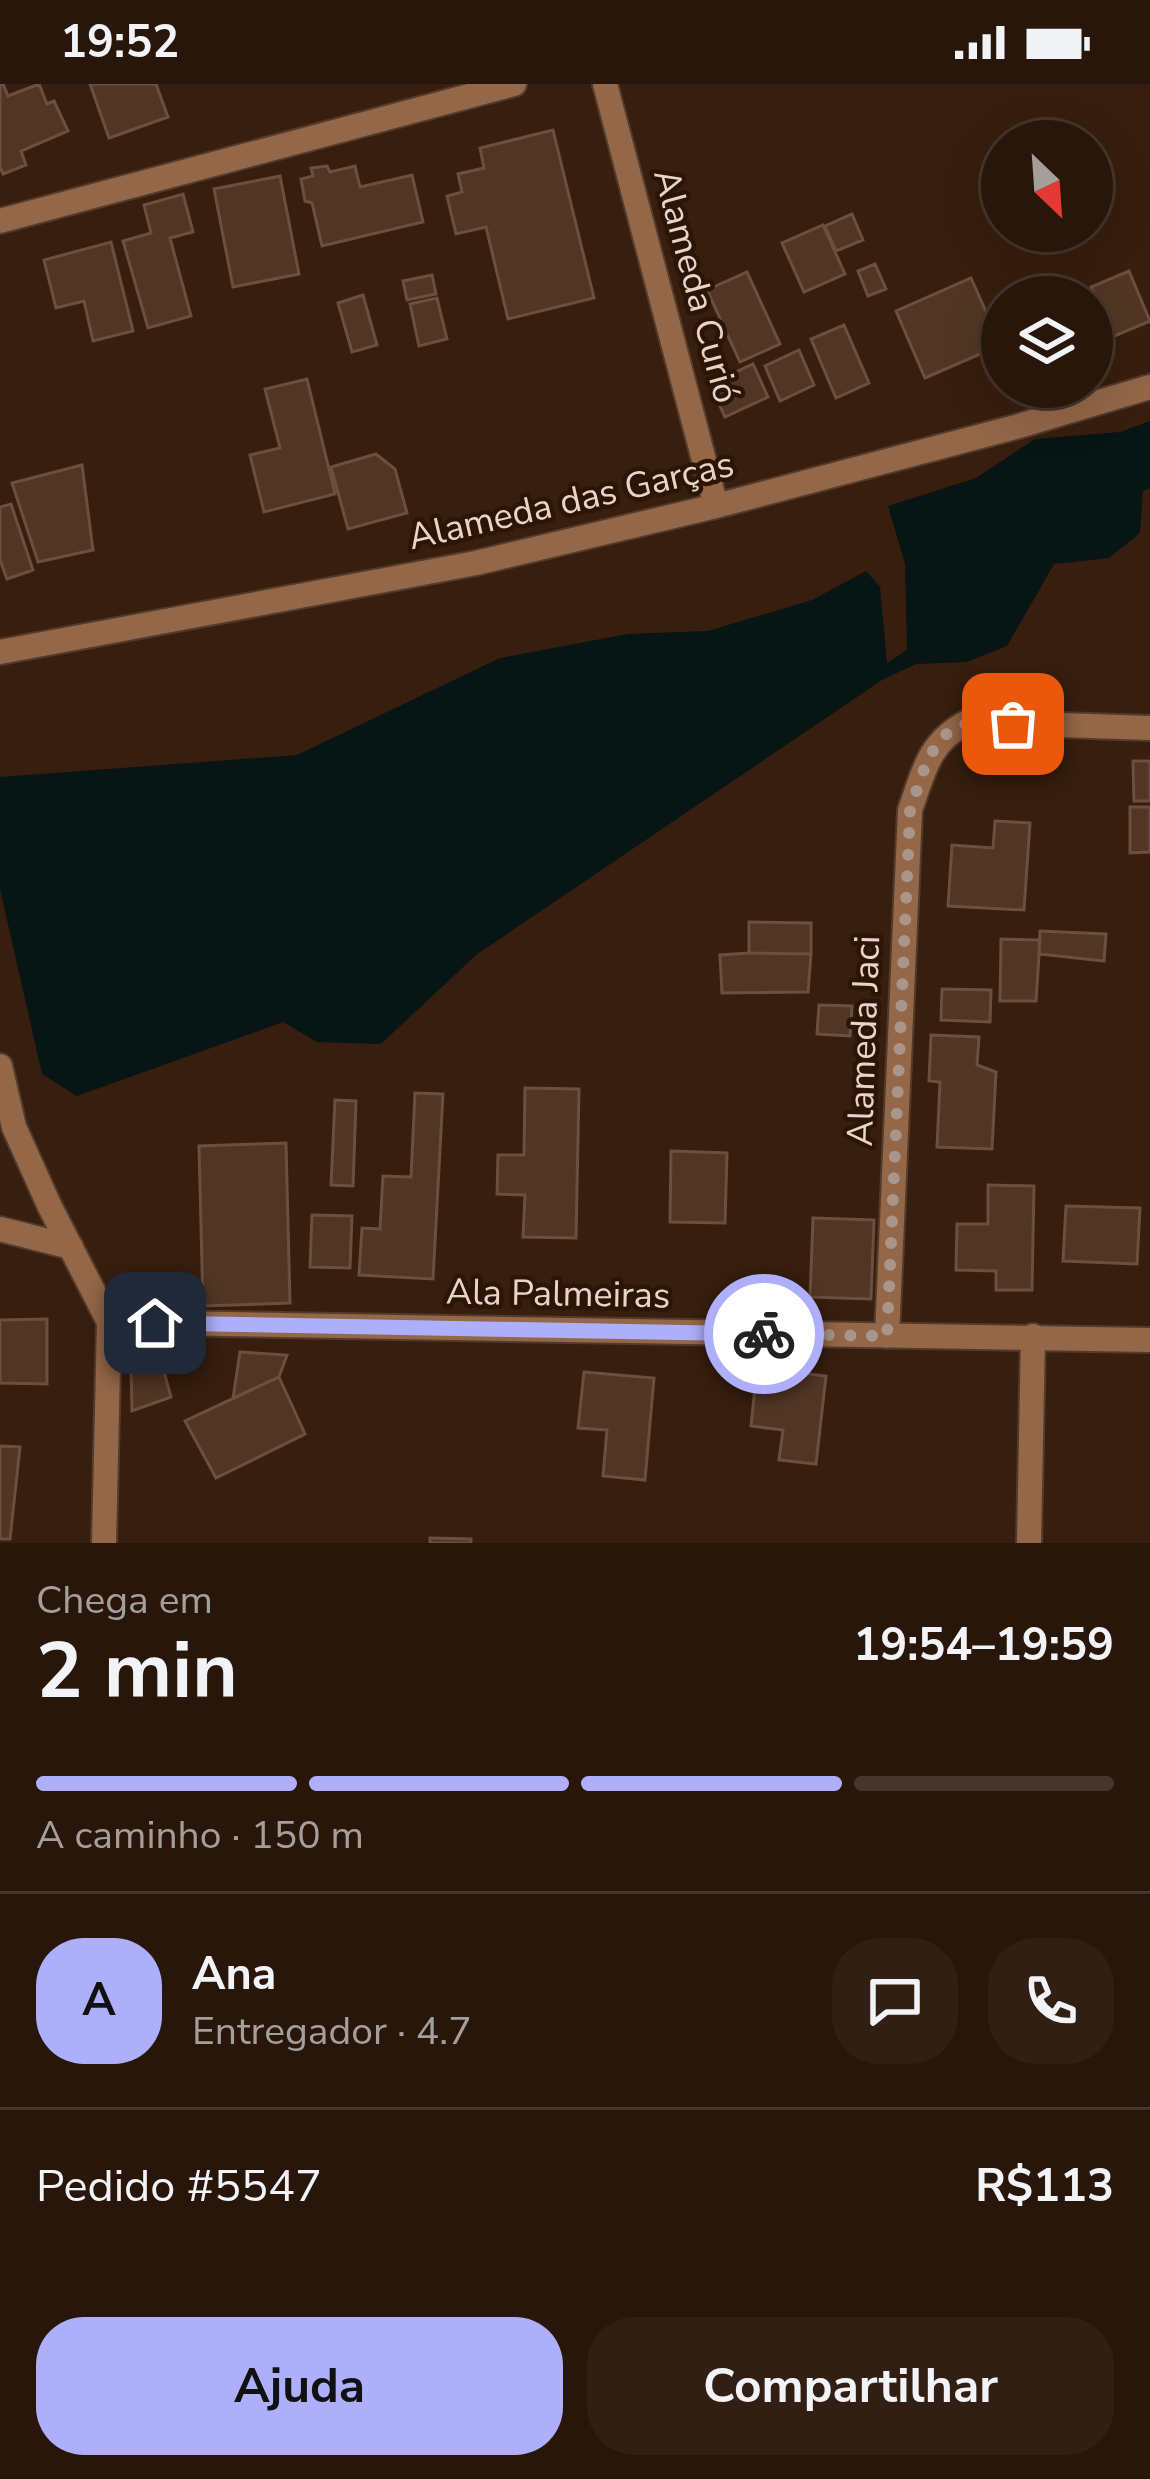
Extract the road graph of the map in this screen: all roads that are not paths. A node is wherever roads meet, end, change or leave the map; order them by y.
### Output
1 (514, 84) edge
2 (605, 84) edge
3 (0, 221) edge
4 (1150, 387) edge
5 (716, 506) junction
6 (0, 652) edge
7 (1150, 728) edge
8 (0, 1066) edge
9 (0, 1229) edge
10 (71, 1247) junction
11 (109, 1322) junction
12 (887, 1336) junction
13 (1033, 1336) junction
14 (1150, 1340) edge
15 (104, 1543) edge
16 (1029, 1543) edge

1 - 3 street
2 - 5 street, Alameda Curió
4 - 5 street, Alameda das Garças
5 - 6 street, Alameda das Garças
7 - 12 street, Alameda Jaci
8 - 10 street
9 - 10 street
10 - 11 street
11 - 12 street, Ala Palmeiras
11 - 15 street
12 - 13 street, Ala Palmeiras
13 - 14 street, Ala Palmeiras
13 - 16 street

